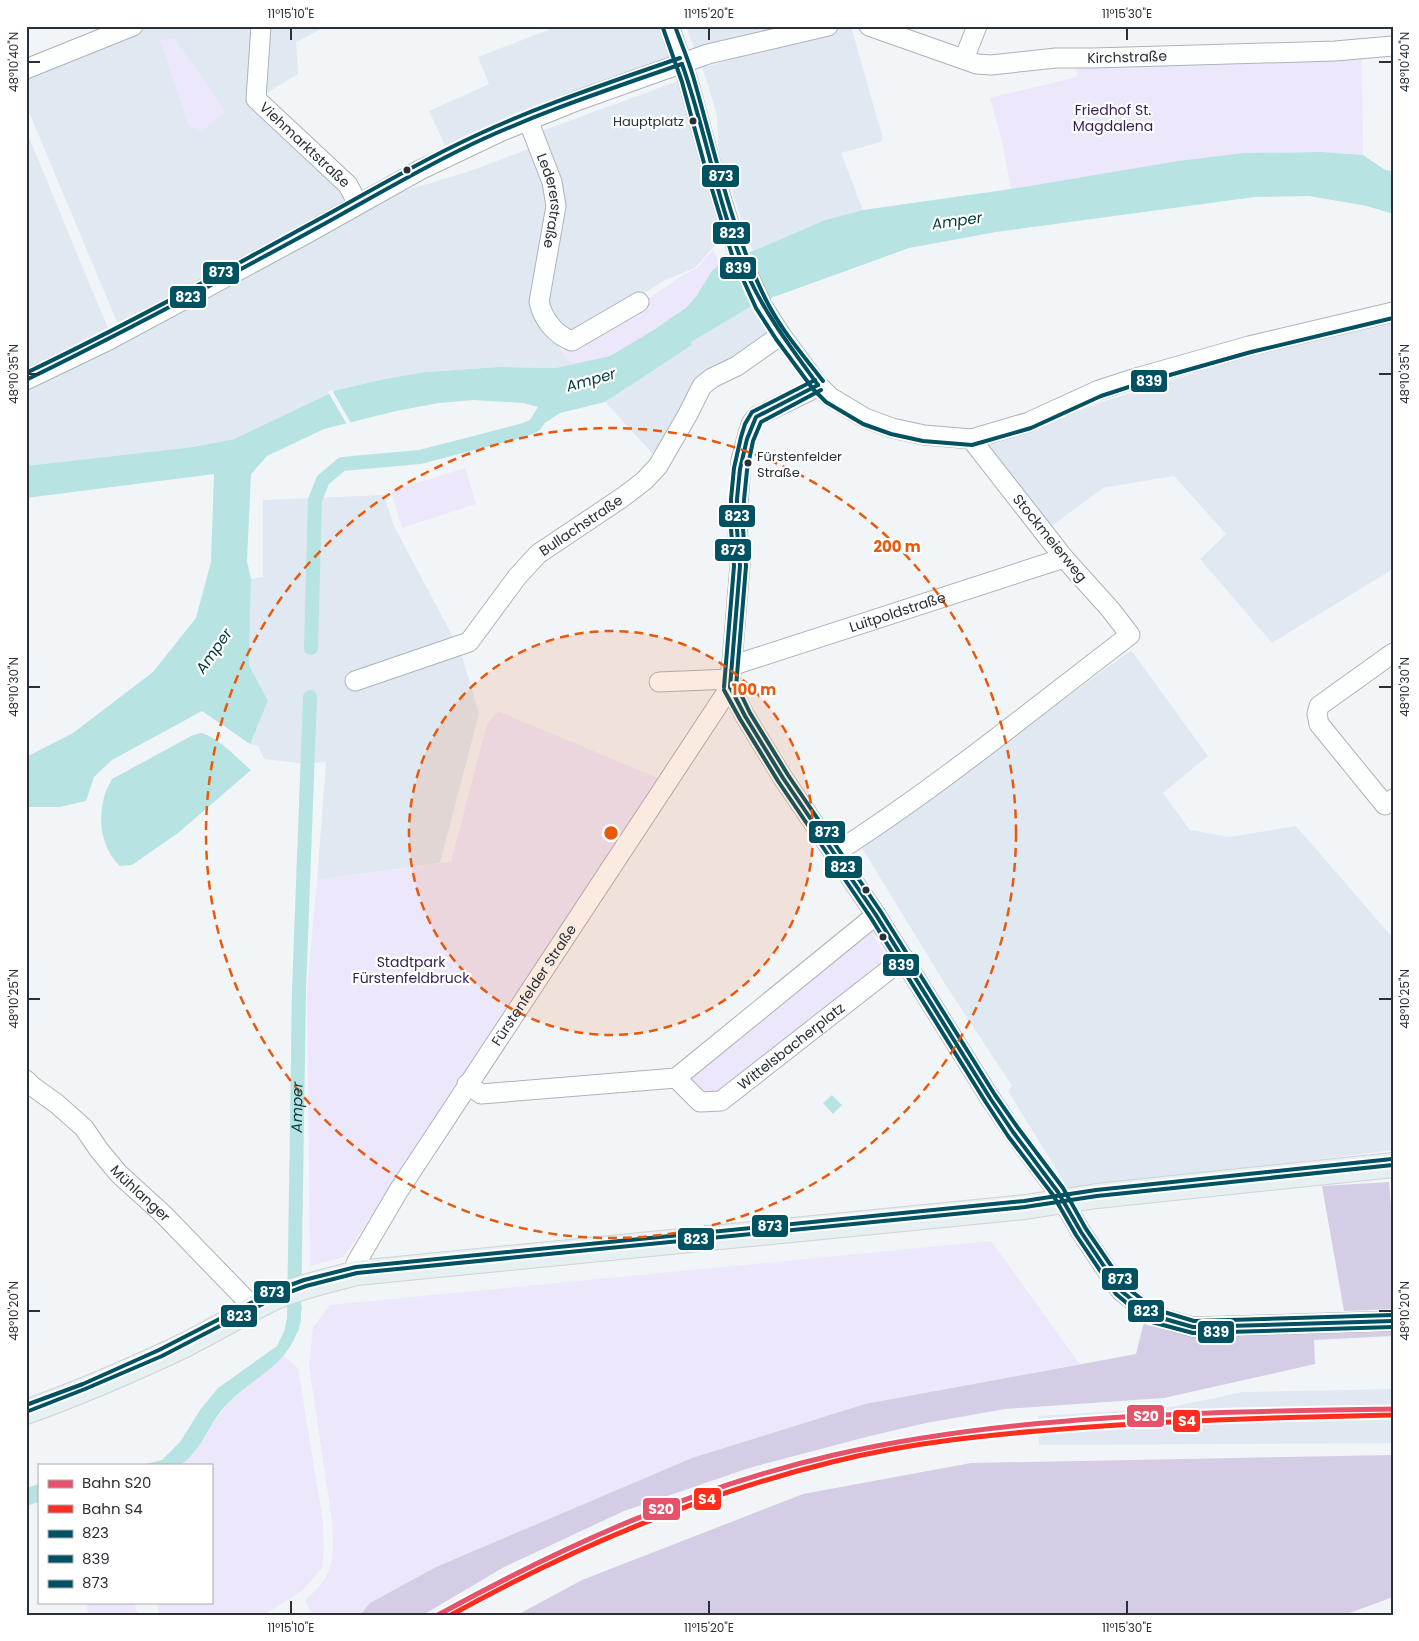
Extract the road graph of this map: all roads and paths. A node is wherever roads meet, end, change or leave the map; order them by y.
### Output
1 (133, 26) edge
2 (261, 26) edge
3 (669, 26) edge
4 (828, 26) edge
5 (869, 26) edge
6 (976, 26) edge
7 (1393, 46) edge
8 (964, 59) junction
9 (682, 64) junction
10 (26, 69) edge
11 (528, 120) junction
12 (358, 204) junction
13 (639, 302) dead end
14 (1393, 312) edge
15 (781, 335) junction
16 (26, 380) edge
17 (818, 384) junction
18 (971, 439) junction
19 (1064, 558) junction
20 (1393, 653) edge
21 (730, 677) junction
22 (355, 681) dead end
23 (659, 682) dead end
24 (1393, 799) edge
25 (835, 854) junction
26 (876, 915) junction
27 (904, 958) junction
28 (676, 1078) junction
29 (26, 1080) edge
30 (467, 1084) junction
31 (1393, 1166) edge
32 (1063, 1200) junction
33 (357, 1273) junction
34 (254, 1308) junction
35 (1393, 1321) edge
36 (26, 1412) edge

1 - 10 street
2 - 12 street, Viehmarktstraße
3 - 9 street
4 - 9 street
5 - 8 street, Kirchstraße
6 - 8 street
7 - 8 street, Kirchstraße
9 - 11 street
9 - 15 street
11 - 12 street
11 - 13 street, Ledererstraße
12 - 16 street
14 - 18 street
15 - 17 street
15 - 22 street, Bullachstraße
17 - 18 street
17 - 21 street, Fürstenfelder Straße
18 - 19 street, Stockmeierweg
19 - 21 street, Luitpoldstraße
19 - 25 street, Stockmeierweg
20 - 24 street
21 - 23 street, Luitpoldstraße
21 - 25 street
21 - 30 street, Fürstenfelder Straße
25 - 26 street
26 - 27 street
26 - 28 street
27 - 28 street, Wittelsbacherplatz
27 - 32 street
28 - 30 street
29 - 34 street, Mühlanger
30 - 33 street, Fürstenfelder Straße
31 - 32 main road
32 - 33 main road
32 - 35 street
33 - 34 main road
34 - 36 main road

